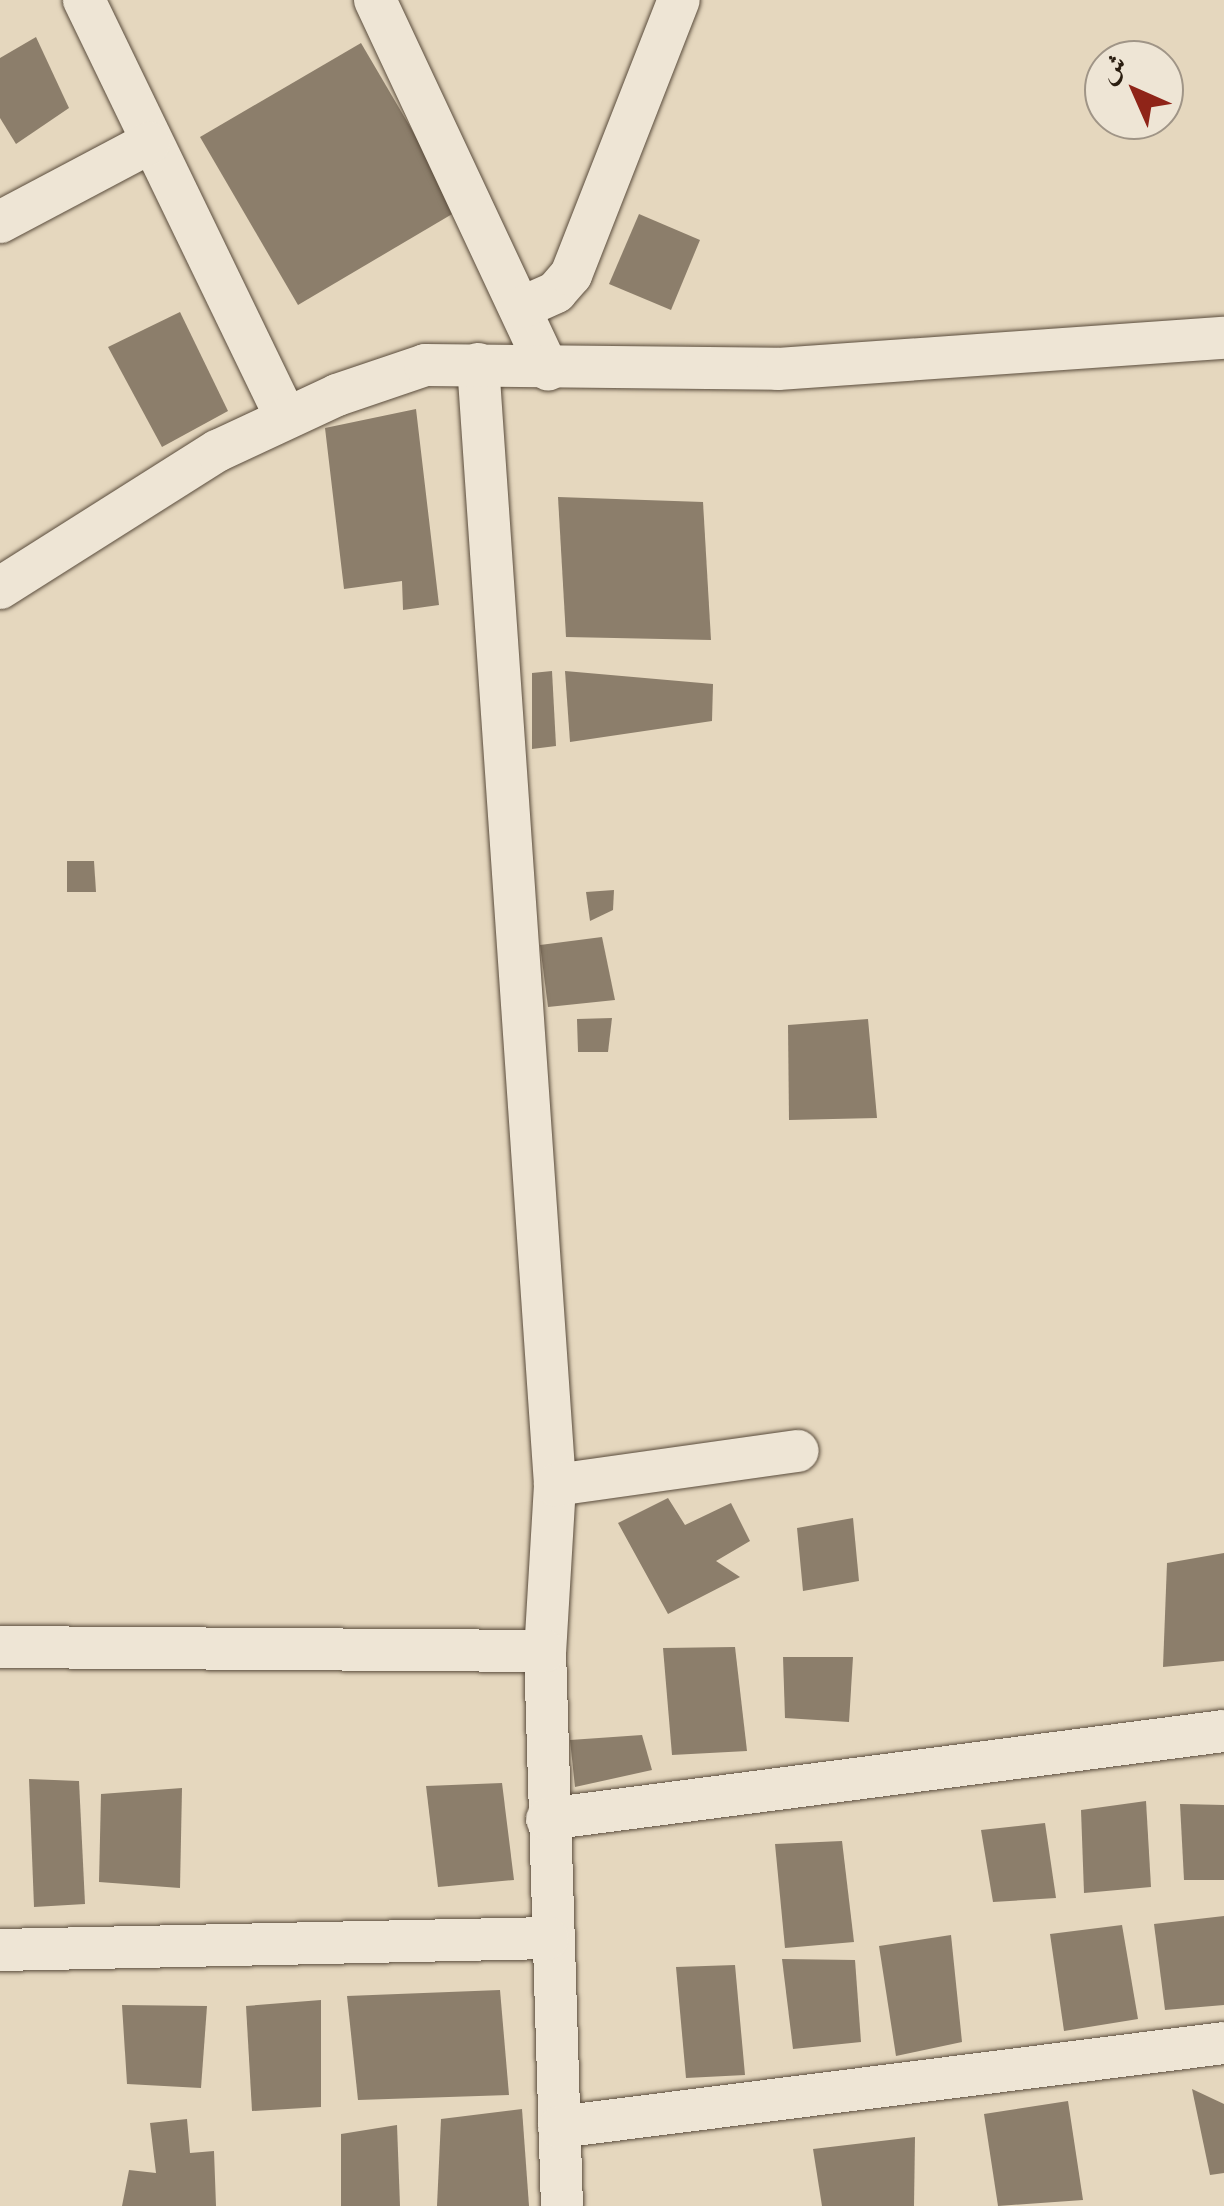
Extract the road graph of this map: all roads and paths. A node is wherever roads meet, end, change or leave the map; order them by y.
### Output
1 (84, 0) edge
2 (376, 0) edge
3 (678, 0) edge
4 (149, 142) junction
5 (0, 222) edge
6 (523, 307) junction
7 (1224, 338) edge
8 (478, 364) junction
9 (548, 369) junction
10 (286, 418) junction
11 (0, 588) edge
12 (798, 1451) dead end
13 (555, 1486) junction
14 (0, 1647) edge
15 (544, 1651) junction
16 (1224, 1731) edge
17 (547, 1819) junction
18 (548, 1938) junction
19 (0, 1950) edge
20 (1224, 2043) edge
21 (559, 2128) junction
22 (562, 2206) edge

1 - 4 street
2 - 6 street
3 - 6 street
4 - 5 street
4 - 10 street
6 - 9 street
7 - 9 street
8 - 9 street
8 - 10 street
8 - 13 street
10 - 11 street
12 - 13 street
13 - 15 street
14 - 15 street
15 - 17 street
16 - 17 street
17 - 18 street
18 - 19 street
18 - 21 street
20 - 21 street
21 - 22 street

